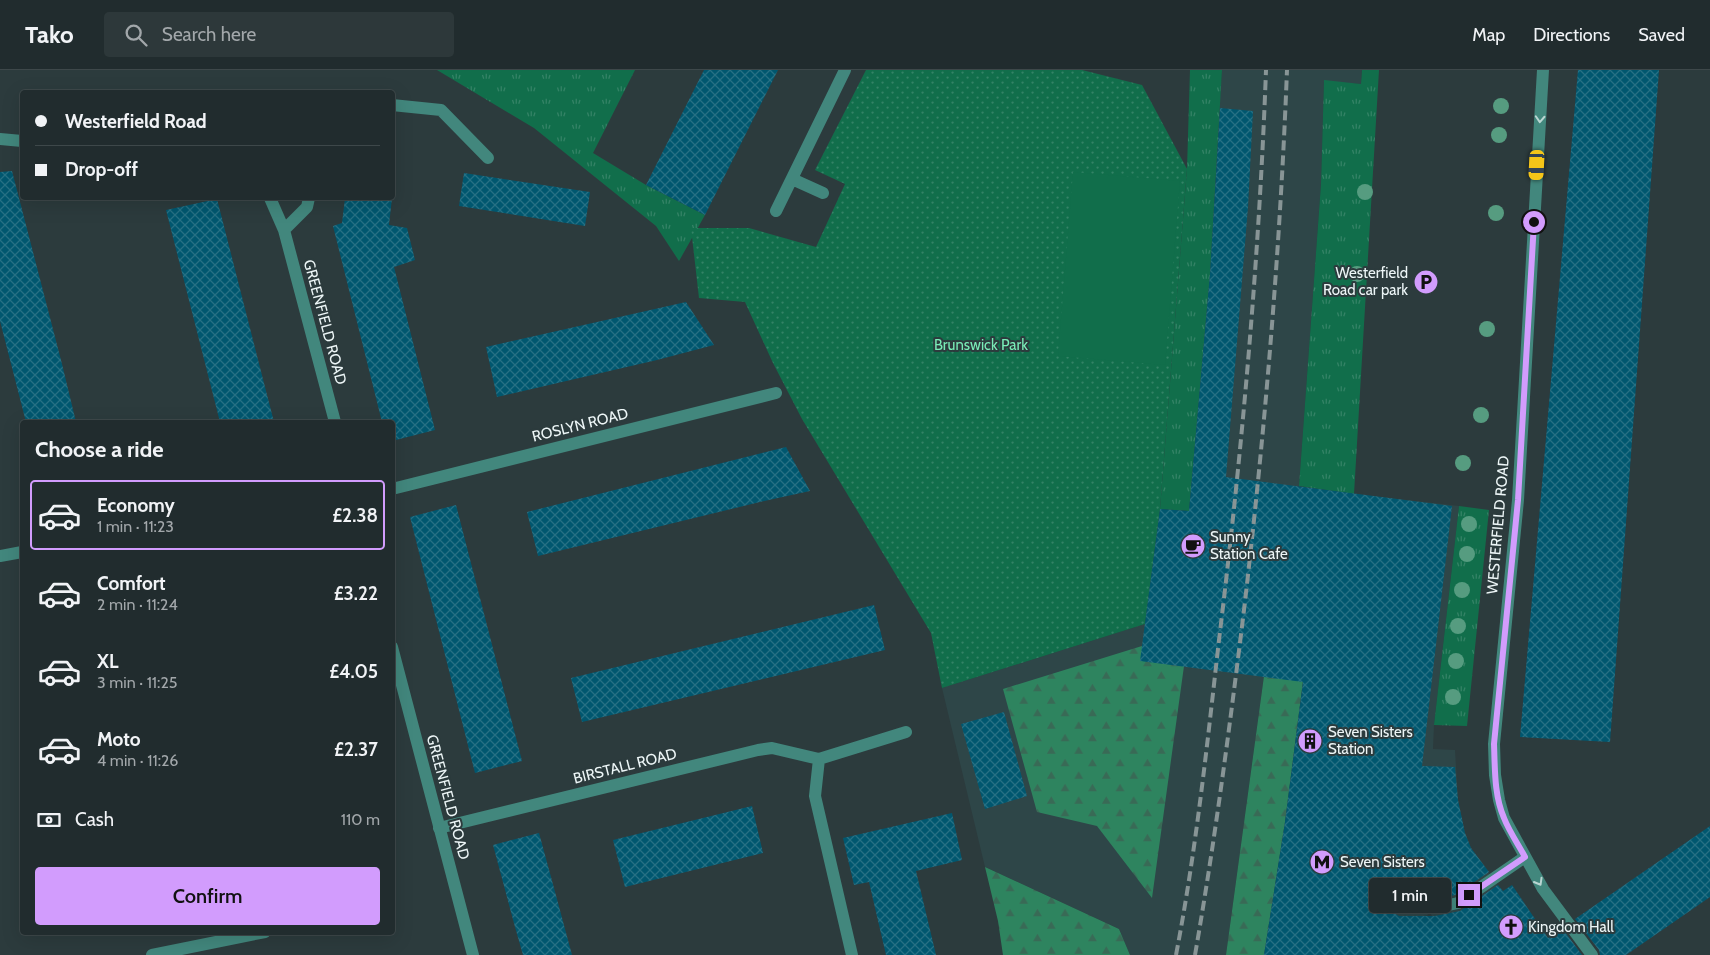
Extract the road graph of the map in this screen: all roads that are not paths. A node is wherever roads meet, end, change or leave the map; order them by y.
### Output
1 (845, 70) edge
2 (1543, 70) edge
3 (395, 105) edge
4 (0, 140) edge
5 (20, 141) edge
6 (488, 158) dead end
7 (792, 179) junction
8 (823, 193) dead end
9 (271, 200) edge
10 (309, 200) edge
11 (776, 211) dead end
12 (284, 230) junction
13 (776, 393) dead end
14 (333, 420) edge
15 (395, 488) edge
16 (20, 552) edge
17 (0, 556) edge
18 (395, 659) edge
19 (906, 732) dead end
20 (819, 759) junction
21 (439, 828) junction
22 (1525, 857) junction
23 (1399, 908) dead end
24 (250, 935) edge
25 (152, 955) edge
26 (473, 955) edge
27 (852, 955) edge
28 (1592, 955) edge

1 - 7 street
2 -> 22 street, WESTERFIELD ROAD
3 - 6 street
4 - 5 street
7 - 8 street
7 - 11 street
9 - 12 street, GREENFIELD ROAD
10 - 12 street
12 - 14 street, GREENFIELD ROAD
13 - 15 street, ROSLYN ROAD
16 - 17 street
18 - 21 street, GREENFIELD ROAD
19 - 20 street
20 - 21 street, BIRSTALL ROAD
20 - 27 street
21 - 26 street, GREENFIELD ROAD
22 - 23 street
22 -> 28 street, WESTERFIELD ROAD
24 - 25 street

